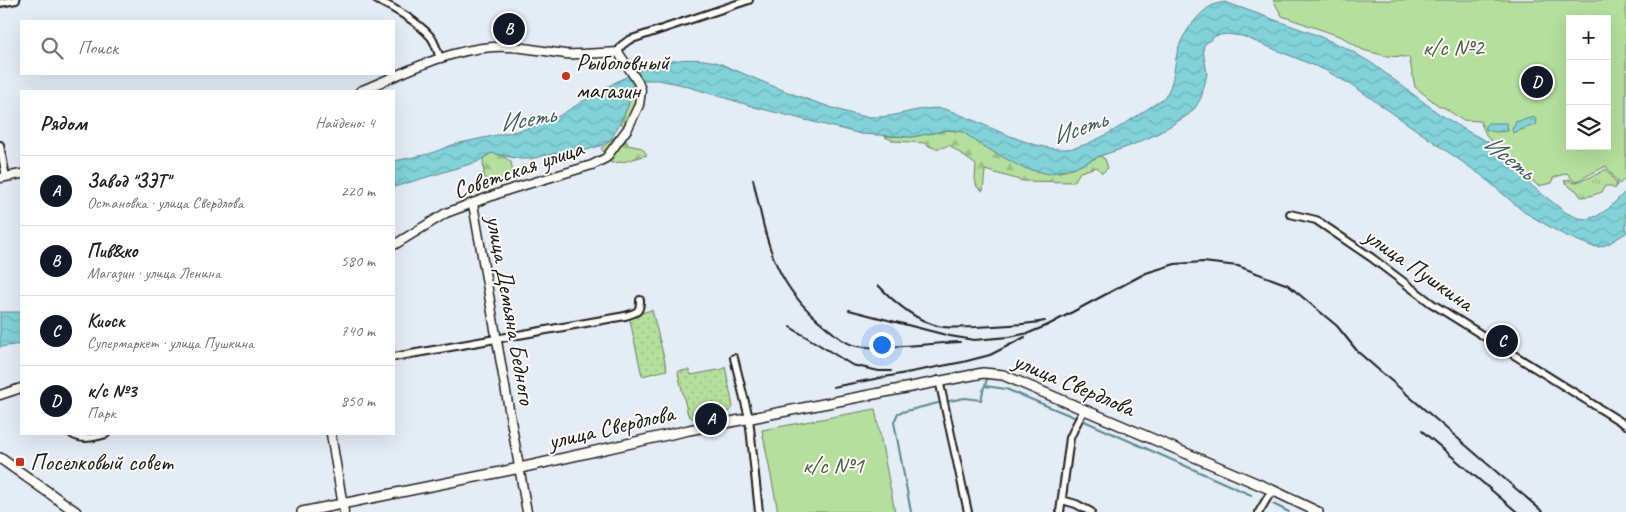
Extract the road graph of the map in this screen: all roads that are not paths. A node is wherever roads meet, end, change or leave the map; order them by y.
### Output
1 (16, 0) edge
2 (377, 0) edge
3 (749, 0) edge
4 (736, 2) edge
5 (0, 3) edge
6 (618, 52) junction
7 (440, 58) junction
8 (362, 90) edge
9 (0, 145) edge
10 (20, 174) edge
11 (3, 177) edge
12 (472, 204) junction
13 (1290, 214) dead end
14 (395, 244) edge
15 (640, 300) dead end
16 (496, 339) junction
17 (395, 357) edge
18 (734, 358) dead end
19 (939, 380) junction
20 (20, 388) edge
21 (0, 395) edge
22 (1084, 410) junction
23 (749, 418) junction
24 (1626, 424) edge
25 (72, 435) edge
26 (100, 435) edge
27 (331, 435) edge
28 (0, 458) edge
29 (520, 468) junction
30 (1272, 490) junction
31 (1062, 500) junction
32 (343, 508) edge
33 (76, 512) edge
34 (302, 512) edge
35 (528, 512) edge
36 (760, 512) edge
37 (968, 512) edge
38 (1060, 512) edge
39 (1091, 512) edge
40 (1259, 512) edge
41 (1318, 512) edge

1 - 5 street
2 - 7 street
3 - 4 street
4 - 6 street
6 - 7 street
6 - 12 street, Советская улица
7 - 8 street
9 - 11 street
10 - 11 street
12 - 14 street, Советская улица
12 - 16 street, улица Демьяна Бедного
13 - 24 street, улица Пушкина
15 - 16 street
16 - 17 street
16 - 29 street, улица Демьяна Бедного
18 - 23 street
19 - 22 main road, улица Свердлова
19 - 23 main road, улица Свердлова
19 - 37 street
20 - 21 street
22 - 30 main road, улица Свердлова
22 - 31 street
23 - 29 main road, улица Свердлова
23 - 36 street
25 - 26 street
27 - 32 street
28 - 33 main road
29 - 32 main road, улица Свердлова
29 - 35 street, улица Демьяна Бедного
30 - 40 street
30 - 41 main road, улица Свердлова
31 - 38 street
31 - 39 street
32 - 34 main road, улица Свердлова

